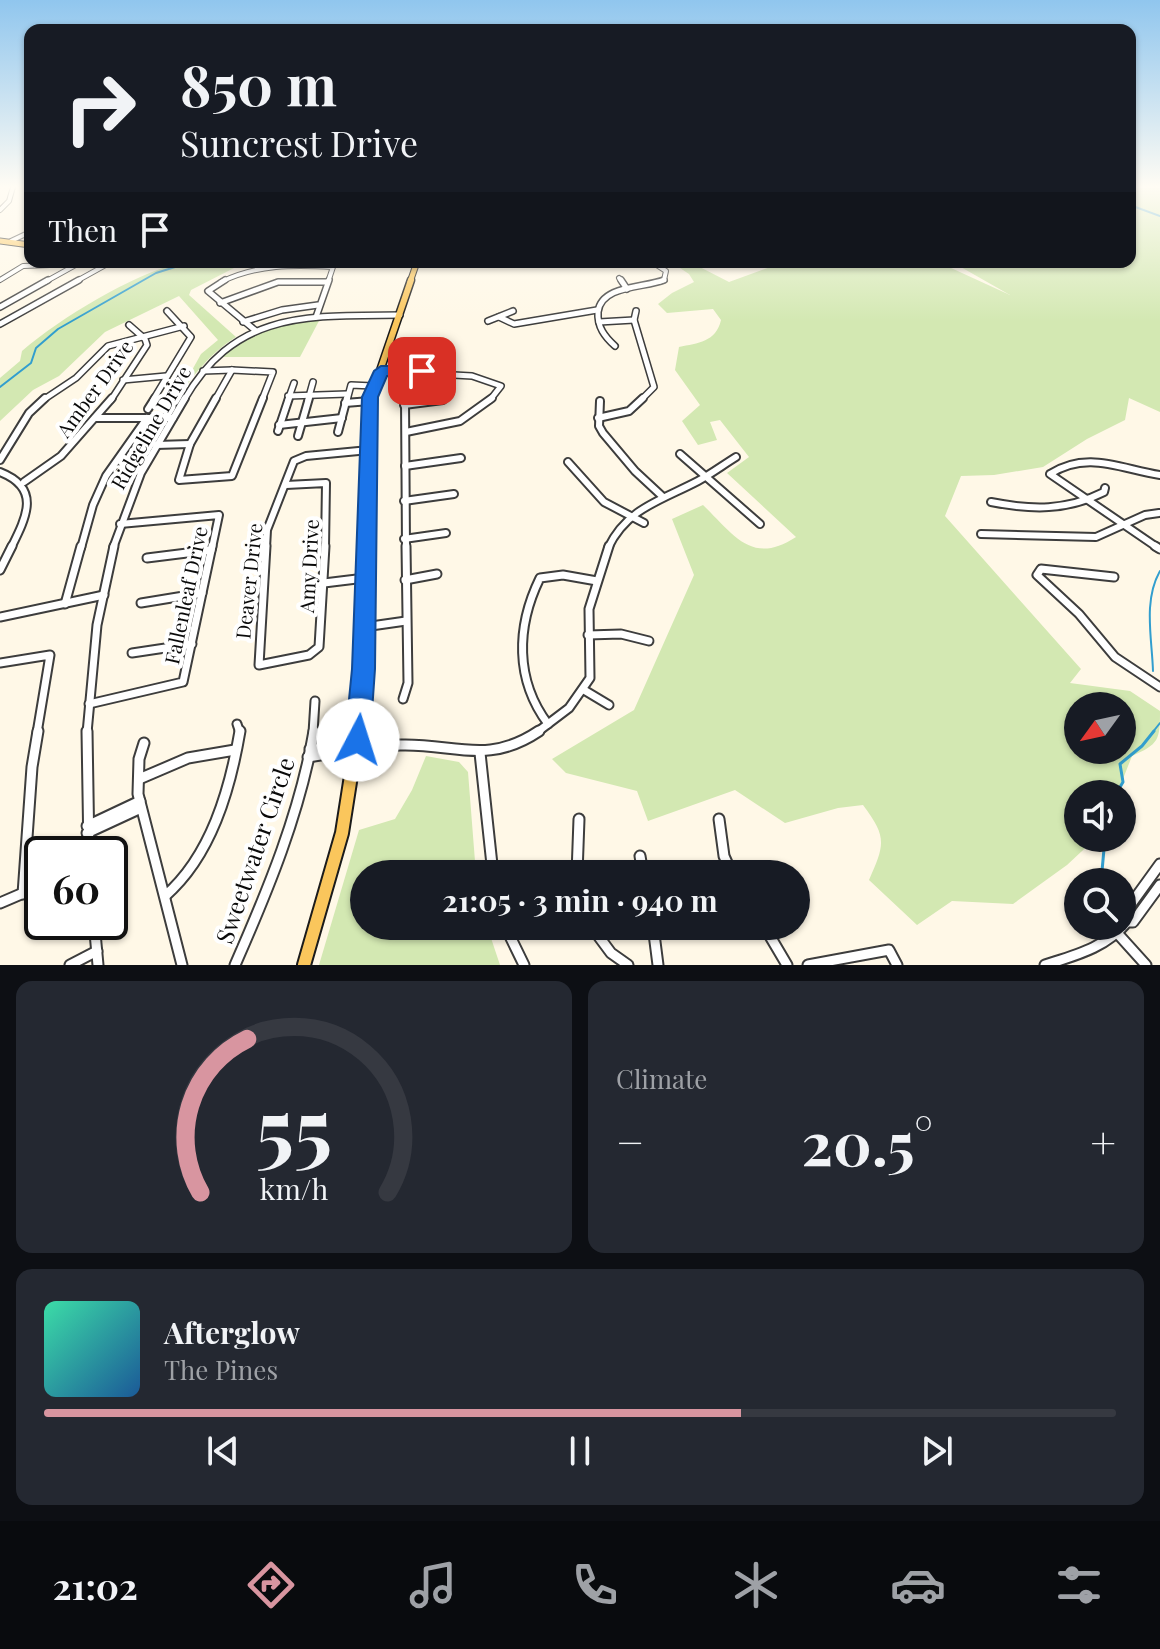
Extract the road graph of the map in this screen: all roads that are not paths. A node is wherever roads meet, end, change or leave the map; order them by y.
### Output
1 (24, 235) edge
2 (0, 241) edge
3 (11, 241) junction
4 (24, 244) edge
5 (24, 266) edge
6 (72, 268) edge
7 (100, 268) edge
8 (262, 268) edge
9 (333, 268) edge
10 (413, 268) edge
11 (661, 268) edge
12 (619, 278) dead end
13 (0, 280) edge
14 (11, 281) dead end
15 (327, 282) junction
16 (627, 289) junction
17 (283, 300) dead end
18 (220, 303) junction
19 (318, 305) junction
20 (0, 307) edge
21 (282, 310) junction
22 (597, 310) junction
23 (167, 311) dead end
24 (513, 311) dead end
25 (636, 311) dead end
26 (397, 315) junction
27 (316, 317) junction
28 (499, 317) junction
29 (634, 320) junction
30 (488, 321) dead end
31 (243, 322) junction
32 (599, 322) junction
33 (0, 324) edge
34 (129, 325) dead end
35 (184, 326) junction
36 (256, 331) junction
37 (145, 339) junction
38 (615, 346) dead end
39 (379, 369) junction
40 (232, 370) junction
41 (203, 371) junction
42 (409, 371) junction
43 (166, 376) junction
44 (123, 380) junction
45 (313, 382) dead end
46 (294, 383) dead end
47 (374, 383) junction
48 (347, 394) junction
49 (309, 395) junction
50 (288, 396) junction
51 (443, 400) dead end
52 (370, 401) junction
53 (600, 401) dead end
54 (345, 403) junction
55 (404, 405) junction
56 (148, 409) dead end
57 (95, 418) junction
58 (147, 418) junction
59 (173, 418) junction
60 (342, 418) junction
61 (598, 418) junction
62 (301, 423) junction
63 (338, 432) dead end
64 (406, 432) junction
65 (298, 436) dead end
66 (190, 444) junction
67 (156, 445) junction
68 (369, 450) junction
69 (680, 454) dead end
70 (736, 457) dead end
71 (461, 458) dead end
72 (0, 460) edge
73 (568, 462) dead end
74 (405, 466) junction
75 (0, 472) edge
76 (1160, 475) edge
77 (706, 476) junction
78 (24, 482) junction
79 (286, 485) junction
80 (1105, 488) dead end
81 (454, 494) dead end
82 (663, 497) junction
83 (404, 501) junction
84 (1089, 501) junction
85 (991, 502) dead end
86 (1159, 513) edge
87 (629, 517) junction
88 (644, 523) dead end
89 (120, 524) junction
90 (760, 524) dead end
91 (1126, 525) junction
92 (446, 533) dead end
93 (981, 534) dead end
94 (404, 539) junction
95 (1160, 549) edge
96 (211, 550) junction
97 (147, 558) dead end
98 (0, 570) edge
99 (437, 574) dead end
100 (1114, 577) dead end
101 (365, 578) junction
102 (405, 580) junction
103 (597, 581) junction
104 (324, 583) junction
105 (202, 593) junction
106 (104, 595) junction
107 (141, 603) dead end
108 (65, 604) junction
109 (0, 617) edge
110 (406, 621) junction
111 (364, 627) junction
112 (588, 635) junction
113 (649, 641) dead end
114 (192, 644) junction
115 (317, 650) joint
116 (132, 653) dead end
117 (0, 663) edge
118 (1160, 687) edge
119 (584, 690) junction
120 (403, 699) dead end
121 (315, 701) dead end
122 (89, 704) junction
123 (609, 705) dead end
124 (237, 724) dead end
125 (548, 724) junction
126 (144, 743) dead end
127 (357, 749) junction
128 (235, 750) junction
129 (309, 753) junction
130 (480, 753) junction
131 (139, 779) junction
132 (141, 804) junction
133 (579, 819) dead end
134 (719, 819) dead end
135 (87, 830) junction
136 (88, 836) edge
137 (640, 856) dead end
138 (491, 860) edge
139 (578, 860) edge
140 (641, 860) edge
141 (726, 860) edge
142 (1160, 864) edge
143 (1160, 885) edge
144 (23, 894) joint
145 (165, 896) junction
146 (1136, 897) edge
147 (0, 903) edge
148 (1136, 918) edge
149 (96, 940) edge
150 (512, 940) edge
151 (601, 940) edge
152 (655, 940) edge
153 (772, 940) edge
154 (1109, 940) edge
155 (1123, 940) edge
156 (97, 951) junction
157 (70, 965) edge
158 (98, 965) edge
159 (182, 965) edge
160 (235, 965) edge
161 (304, 965) edge
162 (524, 965) edge
163 (628, 965) edge
164 (658, 965) edge
165 (787, 965) edge
166 (808, 965) edge
167 (897, 965) edge
168 (1045, 965) edge
169 (1146, 965) edge

1 - 3 street
2 - 3 main road
3 - 4 main road
5 - 13 street
6 - 20 street
7 - 33 street
8 - 18 street
9 - 15 street
10 - 26 main road
11 - 16 street
12 - 16 street
13 - 14 street
15 - 18 street
15 - 19 street
16 - 22 street
17 - 21 street
18 - 31 street
19 - 21 street
19 - 27 street
21 - 31 street
22 - 28 street
22 - 32 street
23 - 35 street
24 - 28 street
25 - 29 street
26 - 27 street, Ridgeline Drive
26 - 39 main road
27 - 36 street, Ridgeline Drive
28 - 30 street
29 - 32 street
29 - 61 street
31 - 36 street
32 - 38 street
34 - 37 street
35 - 37 street
35 - 43 street
36 - 41 street, Ridgeline Drive
37 - 44 street, Amber Drive
37 - 72 street
39 - 42 street
39 - 47 main road
40 - 41 street
40 - 66 street
40 - 66 street
41 - 59 street, Ridgeline Drive
42 - 55 street
42 - 64 street
43 - 44 street
43 - 56 street
44 - 57 street, Amber Drive
45 - 49 street
46 - 50 street
47 - 48 street
47 - 52 main road
48 - 49 street
48 - 54 street
49 - 50 street
49 - 62 street
50 - 62 street
51 - 55 street
52 - 54 street
52 - 68 main road
53 - 61 street
54 - 60 street
55 - 64 street
57 - 58 street
57 - 78 street, Amber Drive
58 - 59 street
58 - 108 street
59 - 67 street, Ridgeline Drive
60 - 62 street
60 - 63 street
61 - 82 street
62 - 65 street
64 - 74 street
66 - 67 street
67 - 89 street, Ridgeline Drive
68 - 79 street, Deaver Drive
68 - 101 main road
69 - 77 street
70 - 77 street
71 - 74 street
73 - 87 street
74 - 83 street
75 - 78 street
76 - 84 street
77 - 82 street
77 - 90 street
78 - 98 street
79 - 104 street, Amy Drive
79 - 115 street, Deaver Drive
80 - 84 street
81 - 83 street
82 - 87 street
83 - 94 street
84 - 85 street
84 - 91 street
86 - 91 street
87 - 88 street
87 - 103 street
89 - 96 street, Fallenleaf Drive
89 - 106 street, Ridgeline Drive
91 - 93 street
91 - 95 street
92 - 94 street
94 - 102 street
96 - 97 street
96 - 105 street, Fallenleaf Drive
99 - 102 street
100 - 118 street
101 - 104 street
101 - 111 main road
102 - 110 street
103 - 112 street
103 - 125 street
104 - 115 street, Amy Drive
105 - 107 street
105 - 114 street, Fallenleaf Drive
106 - 108 street
106 - 122 street, Ridgeline Drive
108 - 109 street
110 - 111 street
110 - 120 street
111 - 127 main road
112 - 113 street
112 - 119 street
114 - 116 street
114 - 122 street, Fallenleaf Drive
117 - 144 street
119 - 123 street
119 - 125 street
121 - 129 street, Sweetwater Circle
122 - 135 street, Ridgeline Drive
124 - 128 street
125 - 130 street
126 - 131 street
127 - 129 street
127 - 130 street
127 - 161 main road
128 - 131 street
128 - 145 street
129 - 160 street, Sweetwater Circle
130 - 138 street
131 - 132 street
132 - 135 street
132 - 145 street
133 - 139 street
134 - 141 street
135 - 136 street, Ridgeline Drive
137 - 140 street
142 - 146 street
143 - 148 street
144 - 147 street
145 - 159 street
149 - 156 street
150 - 162 street
151 - 163 street
152 - 164 street
153 - 165 street
154 - 168 street
155 - 169 street
156 - 157 street
156 - 158 street
166 - 167 street

